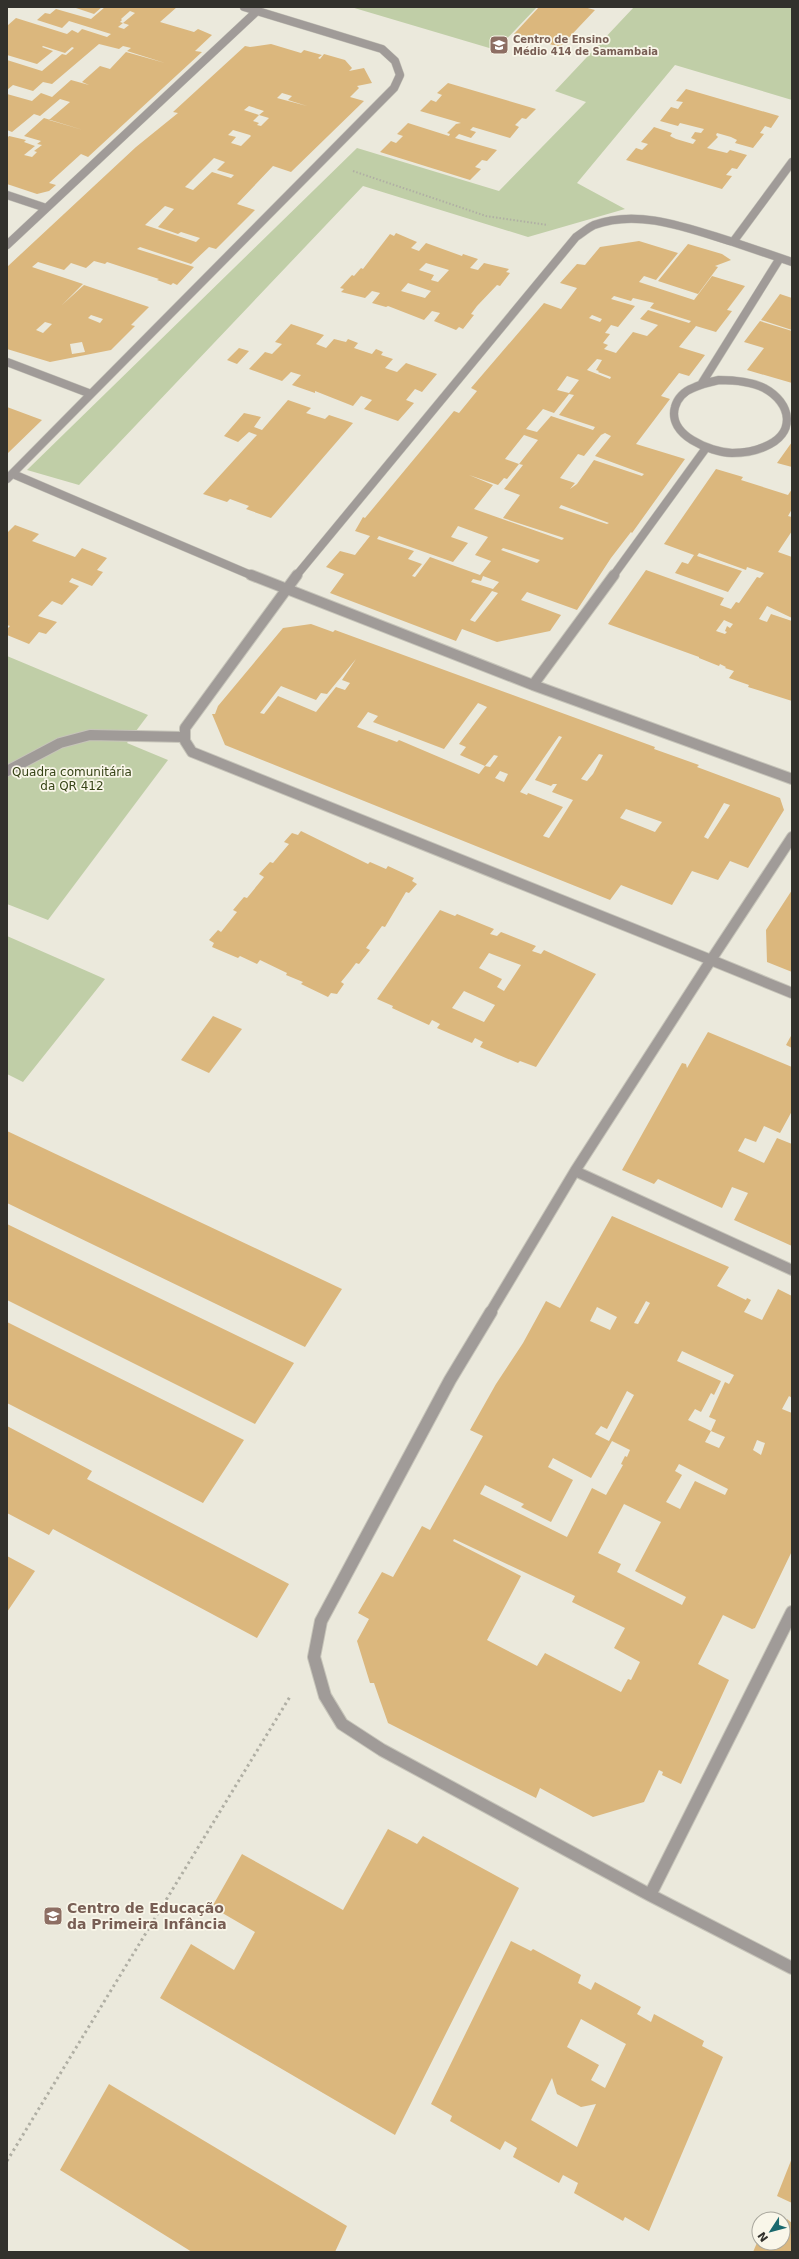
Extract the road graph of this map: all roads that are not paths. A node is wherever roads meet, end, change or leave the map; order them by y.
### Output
1 (244, 7) edge
2 (257, 11) junction
3 (792, 162) edge
4 (7, 195) edge
5 (46, 208) junction
6 (733, 242) junction
7 (7, 245) edge
8 (780, 258) junction
9 (792, 262) edge
10 (7, 362) edge
11 (702, 383) junction
12 (91, 394) junction
13 (706, 448) junction
14 (10, 476) edge
15 (285, 589) junction
16 (532, 685) junction
17 (183, 737) junction
18 (7, 771) edge
19 (792, 779) edge
20 (792, 837) edge
21 (711, 960) junction
22 (792, 993) edge
23 (575, 1170) junction
24 (792, 1270) edge
25 (792, 1612) edge
26 (650, 1895) junction
27 (792, 1968) edge

1 - 2 street
2 - 5 street
2 - 12 street
3 - 6 street
4 - 5 street
5 - 7 street
6 - 8 street
6 - 15 street
8 - 9 street
8 - 11 street
10 - 12 street
11 - 13 street
11 - 13 street
12 - 14 street
13 - 16 street
14 - 15 street
15 - 16 street
15 - 17 street
16 - 19 street
17 - 18 street
17 - 21 street
20 - 21 street
21 - 22 street
21 - 23 street
23 - 24 street
23 - 26 street
25 - 26 street
26 - 27 street

